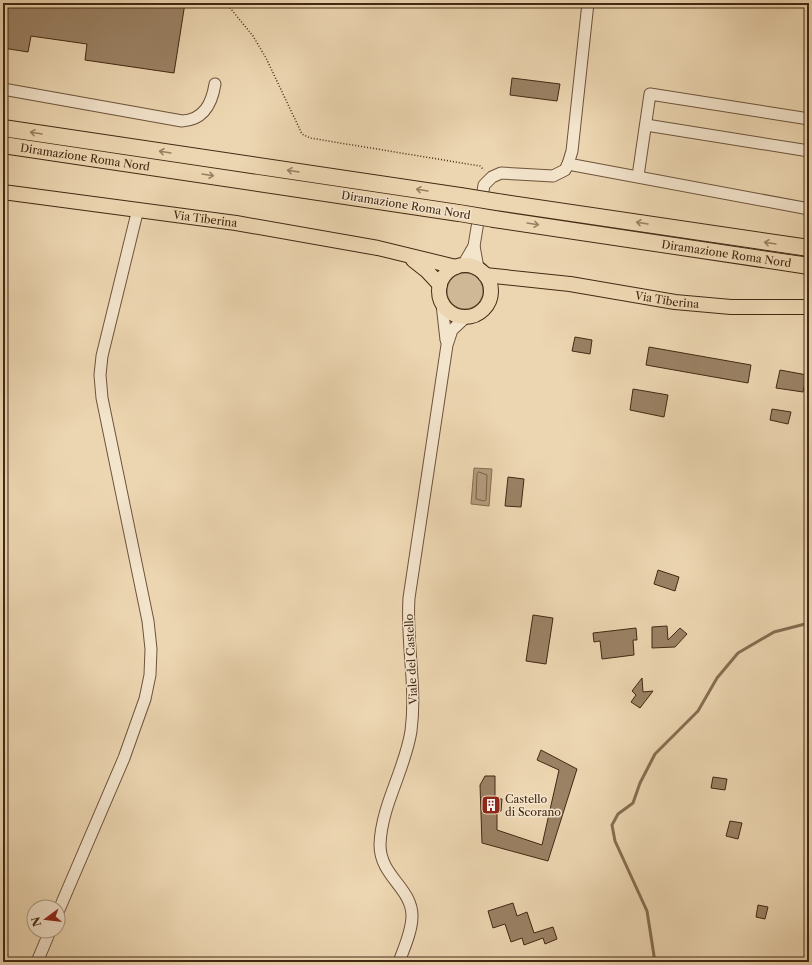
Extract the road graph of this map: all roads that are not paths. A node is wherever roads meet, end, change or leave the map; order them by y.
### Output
1 (588, 3) edge
2 (215, 84) dead end
3 (3, 88) edge
4 (809, 119) edge
5 (646, 126) junction
6 (3, 128) edge
7 (3, 144) edge
8 (809, 151) edge
9 (568, 164) junction
10 (638, 176) junction
11 (3, 192) edge
12 (138, 209) junction
13 (809, 209) edge
14 (474, 246) junction
15 (809, 248) edge
16 (406, 255) junction
17 (459, 266) junction
18 (809, 266) edge
19 (482, 272) junction
20 (526, 281) junction
21 (440, 285) junction
22 (488, 302) junction
23 (442, 304) junction
24 (731, 306) junction
25 (809, 307) edge
26 (809, 315) edge
27 (466, 317) junction
28 (446, 344) junction
29 (64, 899) edge
30 (47, 939) edge
31 (37, 962) edge
32 (399, 962) edge

1 - 9 street
2 - 3 street
4 - 5 street
5 - 8 street
5 - 10 street
15 -> 6 highway, Diramazione Roma Nord, bridge
7 -> 18 highway, Diramazione Roma Nord, bridge
9 - 10 street
9 - 14 street
10 - 13 street
11 - 12 main road, Via Tiberina
12 - 16 main road, Via Tiberina
12 - 29 street
14 - 17 street
14 - 19 street
16 - 17 main road, Via Tiberina
16 - 21 main road
17 - 19 main road
17 - 21 main road
19 - 20 main road, Via Tiberina
19 - 22 main road
20 - 22 main road
20 - 24 main road, Via Tiberina
21 - 23 main road
22 - 27 main road
23 - 27 main road
23 - 28 street
24 - 25 main road, Via Tiberina
24 - 26 main road
27 - 28 street
28 - 32 street, Viale del Castello
30 - 31 street

